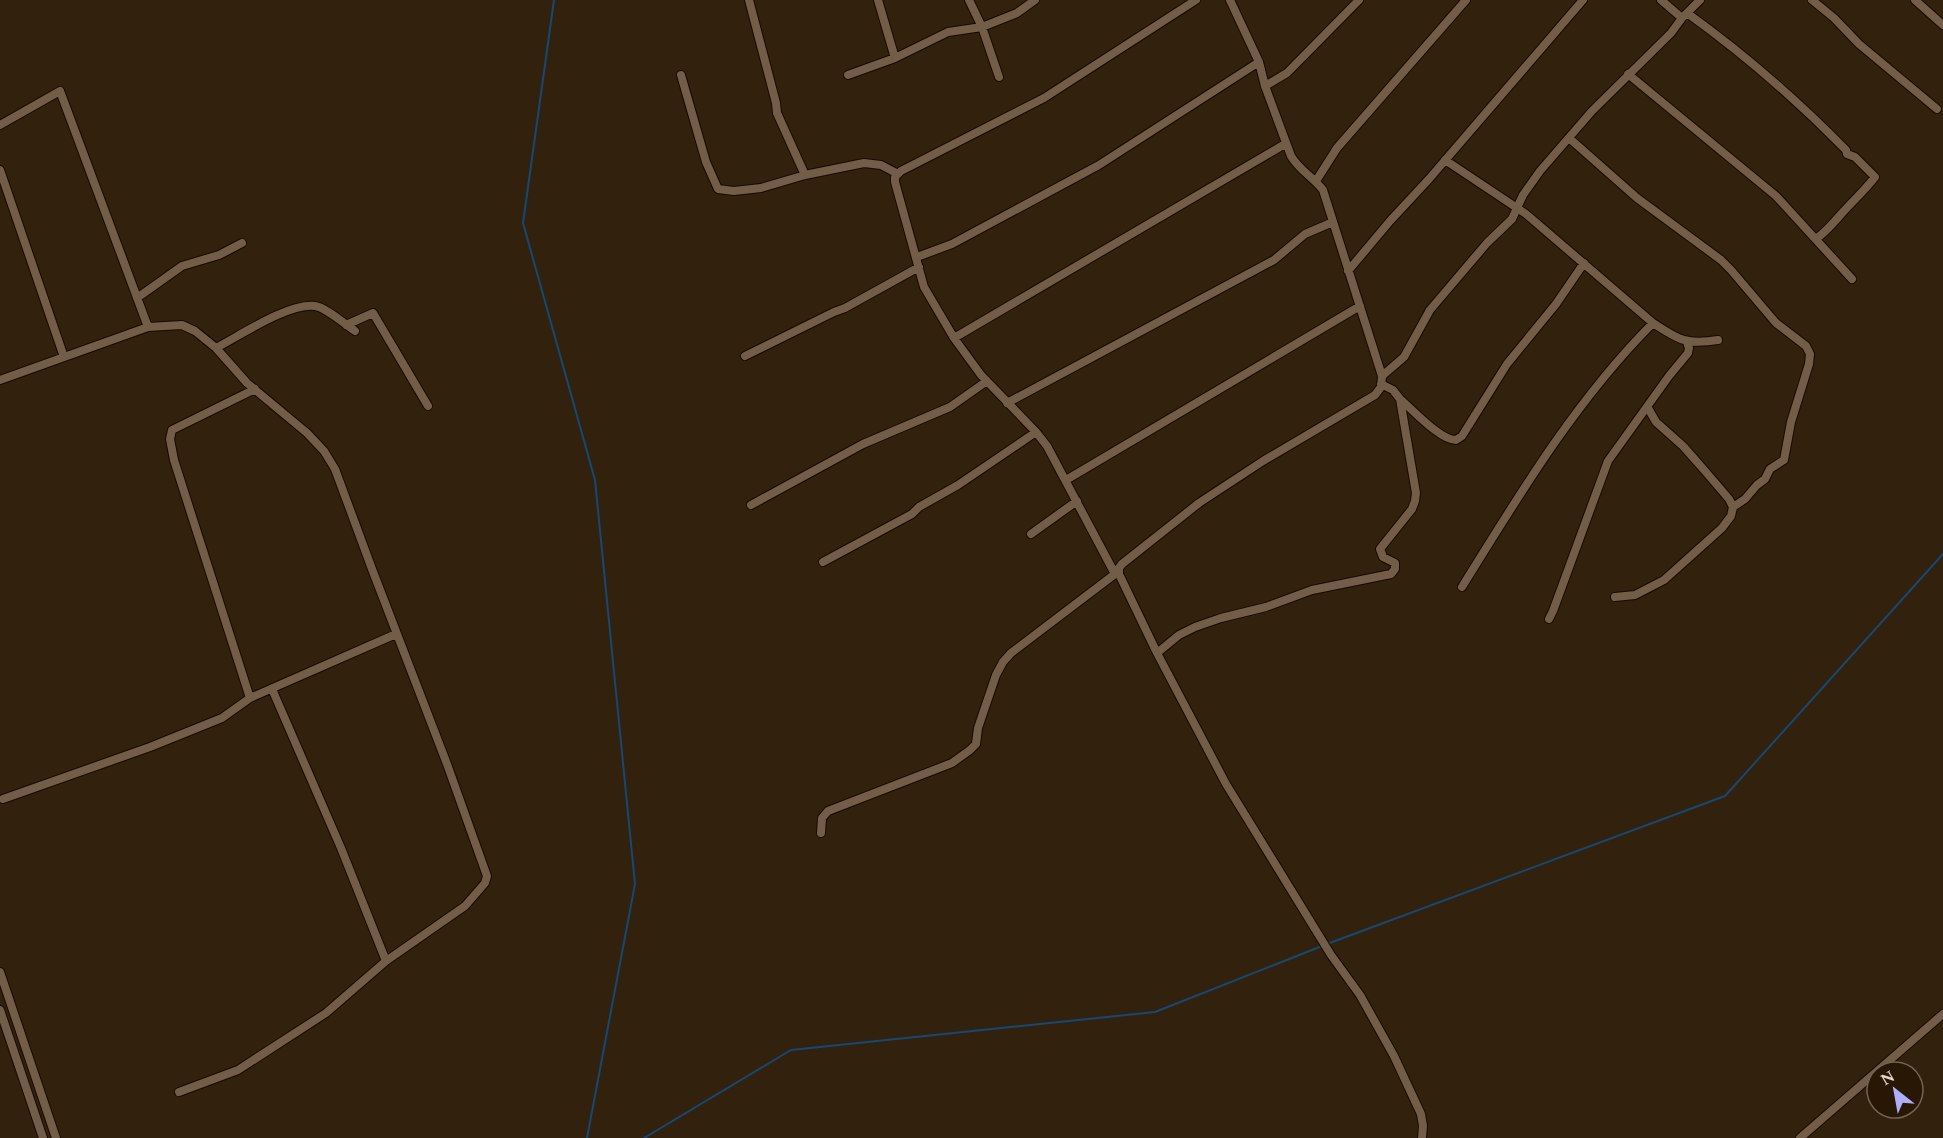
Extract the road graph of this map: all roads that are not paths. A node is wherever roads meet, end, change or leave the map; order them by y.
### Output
1 (749, 0) edge
2 (878, 0) edge
3 (969, 0) edge
4 (1035, 0) edge
5 (1196, 0) edge
6 (1230, 0) edge
7 (1359, 0) edge
8 (1466, 0) edge
9 (1583, 0) edge
10 (1661, 0) edge
11 (1700, 0) edge
12 (1812, 0) edge
13 (1915, 0) edge
14 (1685, 15) junction
15 (1943, 25) edge
16 (982, 27) junction
17 (895, 58) junction
18 (1259, 62) junction
19 (1628, 74) junction
20 (681, 75) dead end
21 (848, 75) dead end
22 (999, 77) dead end
23 (1265, 86) junction
24 (1937, 109) dead end
25 (0, 125) edge
26 (1569, 138) junction
27 (1285, 144) junction
28 (1444, 160) junction
29 (0, 170) edge
30 (898, 174) junction
31 (805, 175) junction
32 (1316, 181) junction
33 (1517, 208) junction
34 (1333, 222) junction
35 (1816, 239) junction
36 (242, 243) dead end
37 (917, 257) junction
38 (1584, 263) junction
39 (919, 267) junction
40 (1348, 271) junction
41 (1852, 279) dead end
42 (137, 297) junction
43 (1360, 306) junction
44 (1653, 323) junction
45 (346, 325) junction
46 (147, 327) junction
47 (355, 331) dead end
48 (954, 338) junction
49 (1718, 340) dead end
50 (1688, 342) junction
51 (216, 348) junction
52 (745, 356) dead end
53 (64, 357) junction
54 (0, 380) edge
55 (1382, 380) junction
56 (987, 381) junction
57 (255, 389) junction
58 (1400, 399) junction
59 (1007, 403) junction
60 (428, 406) dead end
61 (1648, 408) junction
62 (1036, 432) junction
63 (1066, 480) junction
64 (1077, 501) junction
65 (751, 506) dead end
66 (1733, 507) junction
67 (1031, 534) dead end
68 (823, 562) dead end
69 (1117, 574) junction
70 (1462, 587) dead end
71 (1615, 597) dead end
72 (1549, 619) dead end
73 (396, 634) junction
74 (1157, 653) junction
75 (272, 690) junction
76 (250, 698) junction
77 (3, 800) dead end
78 (821, 832) dead end
79 (386, 961) junction
80 (0, 972) edge
81 (4, 995) edge
82 (0, 1010) edge
83 (1943, 1014) edge
84 (179, 1092) dead end
85 (43, 1138) edge
86 (56, 1138) edge
87 (1422, 1138) edge
88 (1800, 1138) edge

1 - 31 street
2 - 17 street
3 - 16 street
4 - 16 street
5 - 30 street
6 - 18 street
7 - 23 street
8 - 32 street
9 - 28 street
10 - 14 street
11 - 14 street
12 - 24 street
13 - 15 street
14 - 19 street
14 - 35 street
16 - 17 street
16 - 22 street
17 - 21 street
18 - 23 street
18 - 37 street
19 - 26 street
19 - 35 street
20 - 31 street
23 - 27 street
25 - 42 street
26 - 33 street
26 - 66 street
27 - 32 street
27 - 48 street
28 - 33 street
28 - 40 street
29 - 53 street
30 - 31 street
30 - 37 street
32 - 34 street
33 - 38 street
33 - 55 street
34 - 40 street
34 - 59 street
35 - 41 street
36 - 42 street
37 - 39 street
38 - 44 street
38 - 58 street
39 - 48 street
39 - 52 street
40 - 43 street
42 - 46 street
43 - 55 street
43 - 63 street
44 - 50 street
44 - 70 street
45 - 47 street
45 - 51 street
45 - 60 street
46 - 51 street
46 - 53 street
48 - 56 street
49 - 50 street
50 - 61 street
51 - 57 street
53 - 54 street
55 - 58 street
55 - 69 street
56 - 59 street
56 - 65 street
57 - 73 street
57 - 76 street
58 - 74 street
59 - 62 street
61 - 66 street
61 - 72 street
62 - 63 street
62 - 68 street
63 - 64 street
64 - 67 street
64 - 69 street
66 - 71 street
69 - 74 street
69 - 78 street
73 - 75 street
73 - 79 street
74 - 87 street
75 - 76 street
75 - 79 street
76 - 77 street
79 - 84 street
80 - 81 street
81 - 86 street
82 - 85 street
83 - 88 street

